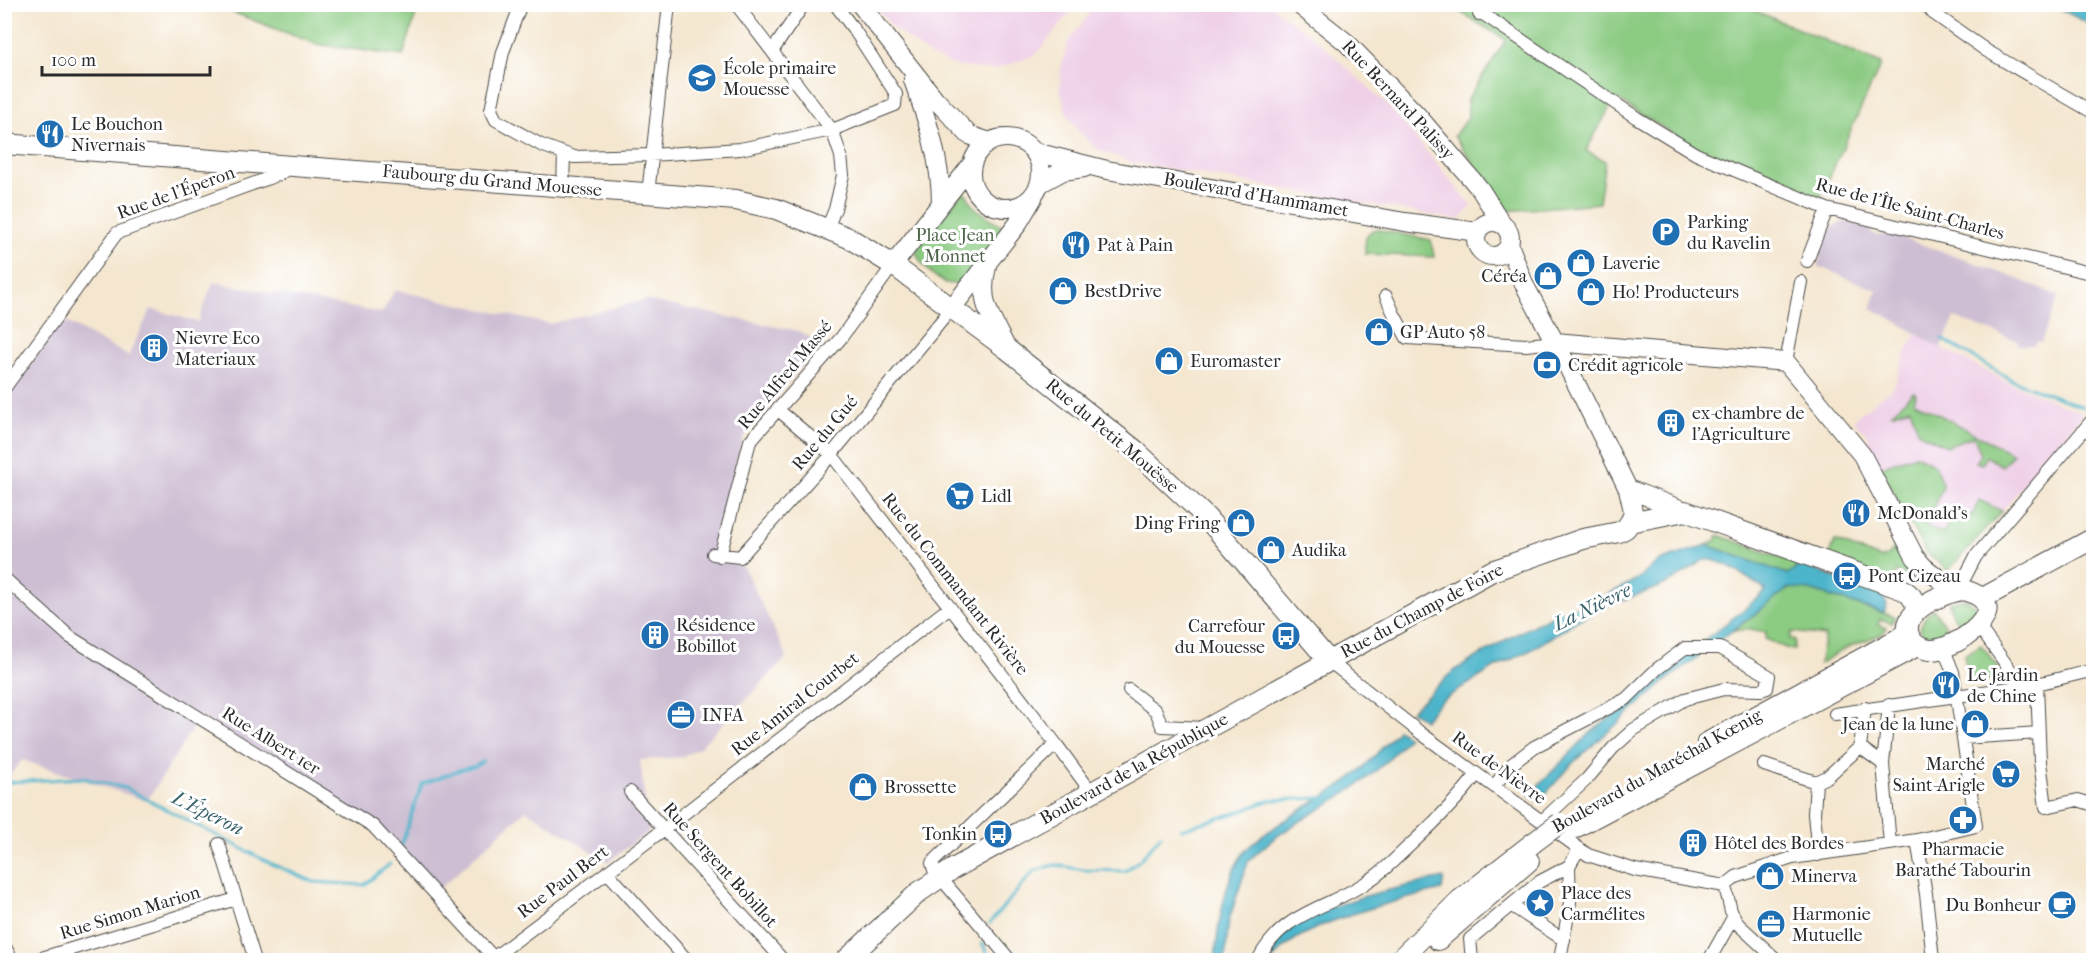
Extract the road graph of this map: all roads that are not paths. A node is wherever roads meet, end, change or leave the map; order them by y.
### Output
1 (520, 4) edge
2 (669, 4) edge
3 (736, 4) edge
4 (804, 4) edge
5 (835, 4) edge
6 (860, 4) edge
7 (1298, 4) edge
8 (1926, 4) edge
9 (1479, 14) dead end
10 (773, 50) junction
11 (909, 67) junction
12 (935, 99) junction
13 (2094, 113) edge
14 (832, 130) junction
15 (990, 142) junction
16 (4, 144) edge
17 (1035, 152) junction
18 (564, 154) junction
19 (651, 155) junction
20 (973, 162) junction
21 (1107, 170) junction
22 (258, 172) junction
23 (563, 187) junction
24 (1039, 188) junction
25 (648, 194) junction
26 (941, 202) junction
27 (1827, 209) junction
28 (827, 229) junction
29 (1486, 230) junction
30 (1503, 250) junction
31 (1807, 261) dead end
32 (987, 264) junction
33 (893, 265) junction
34 (2094, 274) edge
35 (1801, 282) dead end
36 (1386, 296) dead end
37 (952, 308) junction
38 (1555, 342) junction
39 (1588, 345) junction
40 (1007, 349) junction
41 (1786, 362) junction
42 (1568, 367) junction
43 (4, 389) edge
44 (777, 409) junction
45 (2094, 418) edge
46 (831, 454) junction
47 (1628, 489) junction
48 (1685, 510) junction
49 (1630, 522) junction
50 (2094, 538) edge
51 (2094, 551) edge
52 (716, 555) joint
53 (4, 578) edge
54 (1959, 590) junction
55 (950, 607) junction
56 (1919, 609) junction
57 (1983, 611) junction
58 (1912, 640) junction
59 (1941, 649) junction
60 (1329, 661) junction
61 (2094, 670) edge
62 (2037, 684) junction
63 (2022, 686) junction
64 (1129, 690) dead end
65 (1957, 695) junction
66 (1889, 705) junction
67 (1865, 708) junction
68 (1835, 714) dead end
69 (1209, 728) junction
70 (2039, 733) junction
71 (1963, 738) junction
72 (1056, 744) junction
73 (1860, 747) junction
74 (1882, 764) junction
75 (1764, 765) dead end
76 (1477, 774) junction
77 (1816, 782) junction
78 (1494, 786) junction
79 (630, 792) dead end
80 (1092, 793) junction
81 (2094, 805) edge
82 (1556, 825) junction
83 (663, 830) junction
84 (1917, 840) junction
85 (219, 844) dead end
86 (1890, 844) junction
87 (1537, 847) junction
88 (1579, 849) junction
89 (1818, 855) junction
90 (1569, 866) junction
91 (607, 872) junction
92 (940, 877) junction
93 (1725, 886) junction
94 (237, 899) junction
95 (1512, 906) junction
96 (1734, 916) junction
97 (872, 938) junction
98 (1564, 940) junction
99 (4, 945) edge
100 (12, 960) edge
101 (35, 960) edge
102 (255, 960) edge
103 (491, 960) edge
104 (687, 960) edge
105 (783, 960) edge
106 (846, 960) edge
107 (855, 960) edge
108 (1010, 960) edge
109 (1258, 960) edge
110 (1399, 960) edge
111 (1416, 960) edge
112 (1472, 960) edge
113 (1560, 960) edge
114 (1709, 960) edge
115 (1777, 960) edge
116 (1933, 960) edge

1 - 18 street
2 - 19 street
3 - 10 street
4 - 10 street
5 - 14 street, Faubourg du Grand Mouesse
6 - 11 main road
7 - 29 main road, Rue Bernard Palissy
8 - 13 street
9 - 27 street, Rue de l'Île Saint-Charles
10 - 14 street
11 - 12 main road
11 - 26 main road
12 - 15 main road
12 - 20 main road
14 - 19 street, Faubourg du Grand Mouesse
14 - 28 street
15 - 17 main road
15 - 20 main road
16 - 22 main road, Faubourg du Grand Mouesse
17 - 21 main road, Boulevard d'Hammamet
17 - 24 main road
18 - 19 street, Faubourg du Grand Mouesse
18 - 23 street
19 - 25 street
20 - 24 main road
20 - 26 main road
21 - 24 main road, Boulevard d'Hammamet
21 - 29 main road, Boulevard d'Hammamet
22 - 23 main road, Faubourg du Grand Mouesse
22 - 43 street, Rue de l'Éperon
23 - 25 main road, Faubourg du Grand Mouesse
24 - 32 main road
25 - 28 main road, Faubourg du Grand Mouesse
26 - 33 main road
27 - 31 street
27 - 34 street, Rue de l'Île Saint-Charles
28 - 33 main road, Faubourg du Grand Mouesse
29 - 30 main road, Boulevard d'Hammamet
29 - 30 main road, Rue Bernard Palissy
30 - 38 main road
32 - 37 main road
32 - 40 main road
33 - 37 main road, Faubourg du Grand Mouesse
33 - 44 street, Rue Alfred Massé
35 - 41 street
36 - 38 street
37 - 40 main road, Rue du Petit Mouësse
37 - 46 street, Rue du Gué
38 - 39 main road
38 - 42 main road
39 - 41 main road
39 - 42 main road
40 - 60 main road, Rue du Petit Mouësse
41 - 54 main road
42 - 47 main road
44 - 46 street, Rue du Commandant Rivière
44 - 52 street, Rue Alfred Massé
45 - 54 street
46 - 52 street, Rue du Gué
46 - 55 street, Rue du Commandant Rivière
47 - 48 main road
47 - 49 main road
48 - 49 main road, Rue du Champ de Foire
48 - 56 main road
49 - 60 main road, Rue du Champ de Foire
50 - 57 main road
51 - 57 main road
53 - 103 street, Rue Albert 1er
54 - 56 main road
54 - 57 main road
55 - 72 street, Rue du Commandant Rivière
55 - 83 street, Rue Amiral Courbet
56 - 58 main road
57 - 59 main road
57 - 63 street
58 - 59 main road
58 - 82 main road, Boulevard du Maréchal Kœnig
59 - 65 street
60 - 69 main road, Boulevard de la République
60 - 76 street, Rue de Nièvre
61 - 62 street
62 - 63 street
62 - 70 street
63 - 65 street
64 - 69 street
65 - 66 street
65 - 71 street
66 - 67 street
66 - 74 street
67 - 68 street
67 - 73 street
69 - 80 main road, Boulevard de la République
70 - 71 street
70 - 81 street
71 - 84 street
72 - 80 street, Rue du Commandant Rivière
72 - 92 street
73 - 74 street
73 - 77 street
74 - 86 street
75 - 77 street
76 - 78 street, Rue de Nièvre
76 - 109 street
77 - 89 street
78 - 82 street, Rue de Nièvre
78 - 82 street
79 - 83 street, Rue Sergent Bobillot
80 - 92 main road, Boulevard de la République
82 - 87 main road, Boulevard du Maréchal Kœnig
82 - 88 street, Rue de Nièvre
83 - 91 street, Rue Paul Bert
83 - 105 street, Rue Sergent Bobillot
84 - 86 street
84 - 116 street
85 - 94 street
86 - 89 street
87 - 110 main road, Boulevard du Maréchal Kœnig
87 - 111 main road, Boulevard du Maréchal Kœnig
88 - 90 street
88 - 93 street, Rue de Nièvre
89 - 93 street
90 - 95 street
90 - 98 street
91 - 103 street, Rue Paul Bert
91 - 104 street
92 - 97 main road, Boulevard de la République
92 - 108 street
93 - 96 street
94 - 101 street, Rue Simon Marion
94 - 102 street
95 - 98 street
95 - 112 street
96 - 114 street
96 - 115 street
97 - 106 main road, Boulevard de la République
97 - 107 main road, Boulevard de la République
98 - 113 street
99 - 100 street

